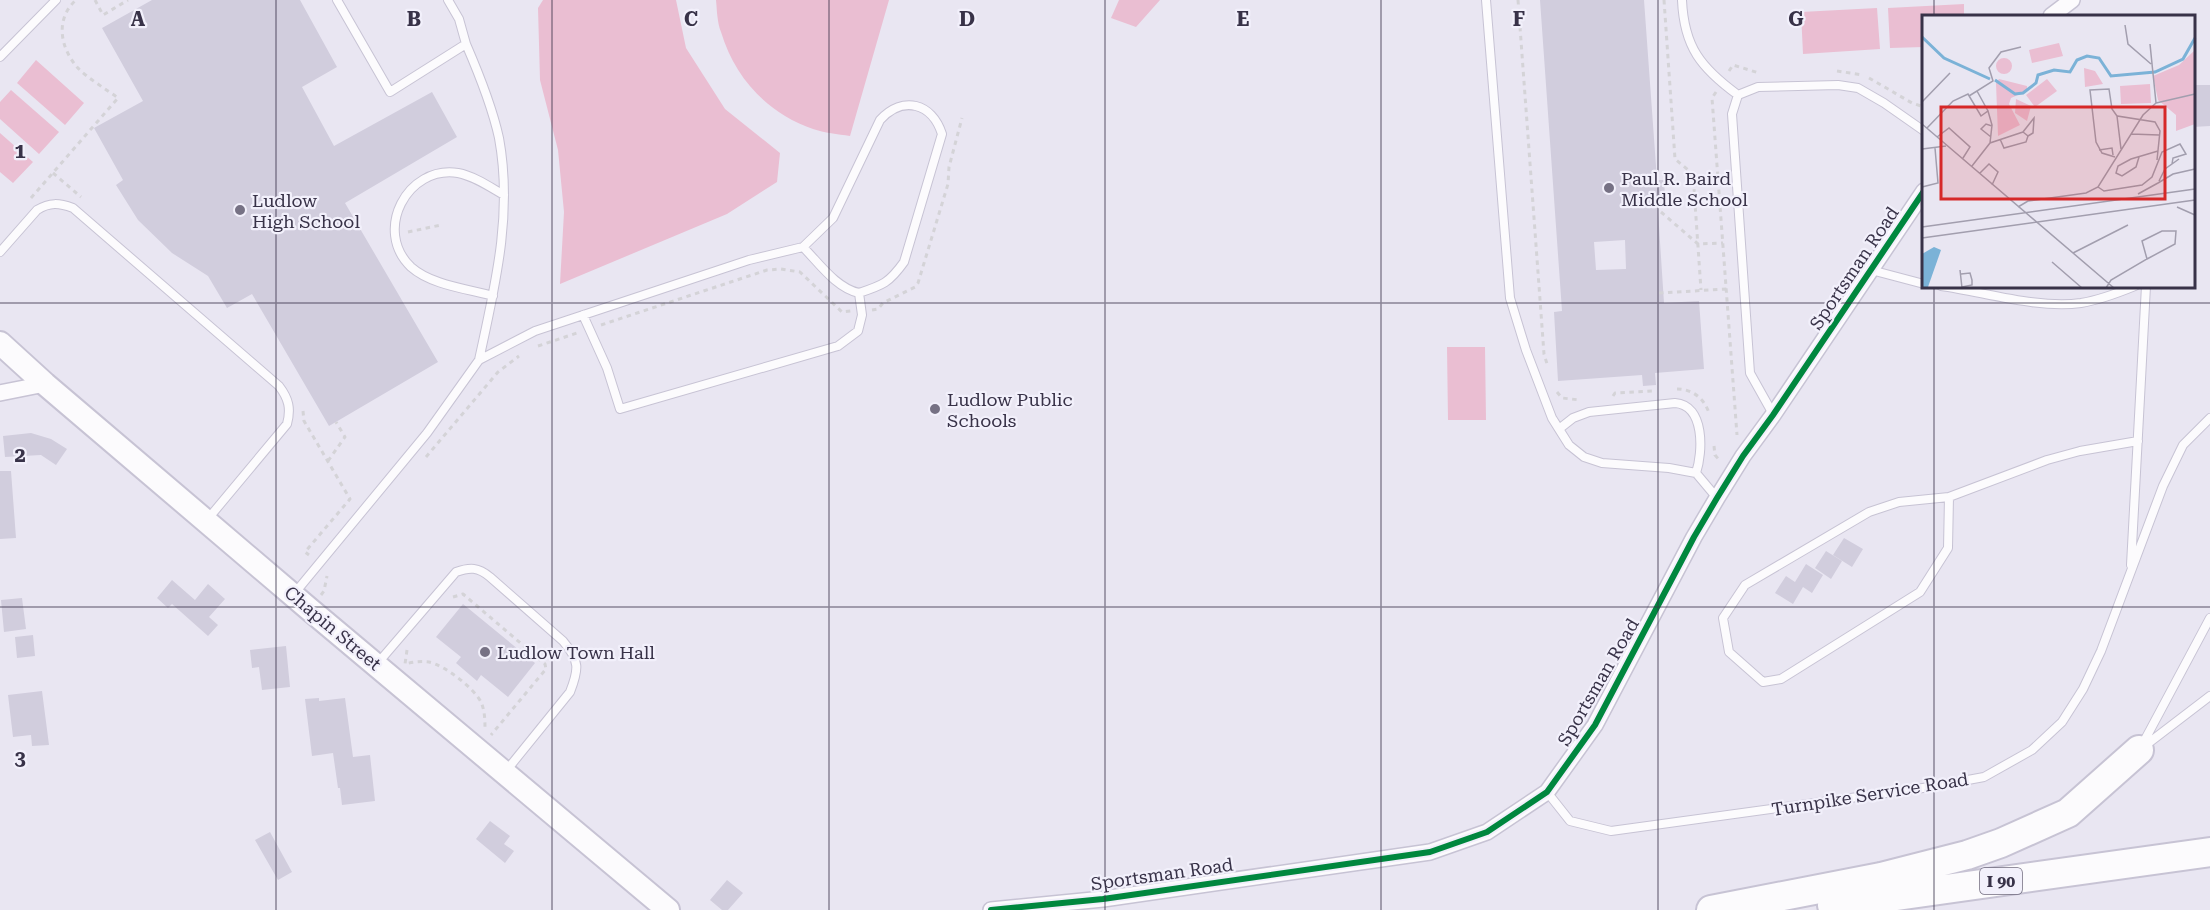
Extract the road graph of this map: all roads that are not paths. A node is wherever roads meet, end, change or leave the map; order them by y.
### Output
1 (56, 0) edge
2 (337, 0) edge
3 (448, 0) edge
4 (1486, 0) edge
5 (1682, 0) edge
6 (2072, 0) edge
7 (2052, 15) edge
8 (466, 44) junction
9 (0, 57) edge
10 (1738, 95) junction
11 (1922, 130) edge
12 (1922, 193) edge
13 (504, 195) junction
14 (803, 247) junction
15 (0, 252) edge
16 (1871, 270) junction
17 (1922, 284) edge
18 (1954, 288) edge
19 (2129, 288) edge
20 (2146, 288) edge
21 (859, 292) junction
22 (493, 296) junction
23 (583, 315) junction
24 (0, 343) edge
25 (479, 360) junction
26 (45, 384) junction
27 (0, 393) edge
28 (1773, 416) junction
29 (2210, 418) edge
30 (1559, 429) junction
31 (2138, 441) junction
32 (1696, 473) junction
33 (1949, 497) junction
34 (1717, 498) junction
35 (206, 521) junction
36 (2130, 572) junction
37 (301, 601) junction
38 (2210, 618) edge
39 (376, 665) junction
40 (2210, 696) edge
41 (2139, 750) junction
42 (504, 772) junction
43 (1547, 792) junction
44 (2210, 852) edge
45 (668, 910) edge
46 (991, 910) edge
47 (1711, 910) edge
48 (1792, 910) edge

1 - 9 lane
2 - 8 lane
3 - 8 lane
4 - 30 lane
5 - 10 lane
6 - 7 street
8 - 13 lane
10 - 11 lane
10 - 28 lane
12 - 16 street, Sportsman Road
13 - 22 lane
13 - 22 lane
14 - 21 lane
14 - 21 lane
14 - 23 lane
15 - 35 lane
16 - 17 lane
16 - 28 street, Sportsman Road
18 - 19 lane
20 - 31 lane
21 - 23 lane
22 - 25 lane
23 - 25 lane
24 - 26 main road, Chapin Street
25 - 37 lane
26 - 27 street
26 - 35 main road, Chapin Street
28 - 34 street, Sportsman Road
29 - 36 lane, Turnpike Service Road
30 - 32 lane
30 - 32 lane
31 - 33 lane
31 - 36 lane
32 - 34 lane
33 - 33 lane
34 - 43 street, Sportsman Road
35 - 37 main road, Chapin Street
36 - 43 lane, Turnpike Service Road
37 - 39 main road, Chapin Street
38 - 41 lane
39 - 42 main road, Chapin Street
39 - 42 lane
40 - 41 lane
41 - 47 highway
42 - 45 main road, Chapin Street
43 - 46 street, Sportsman Road
44 - 48 highway, I 90

